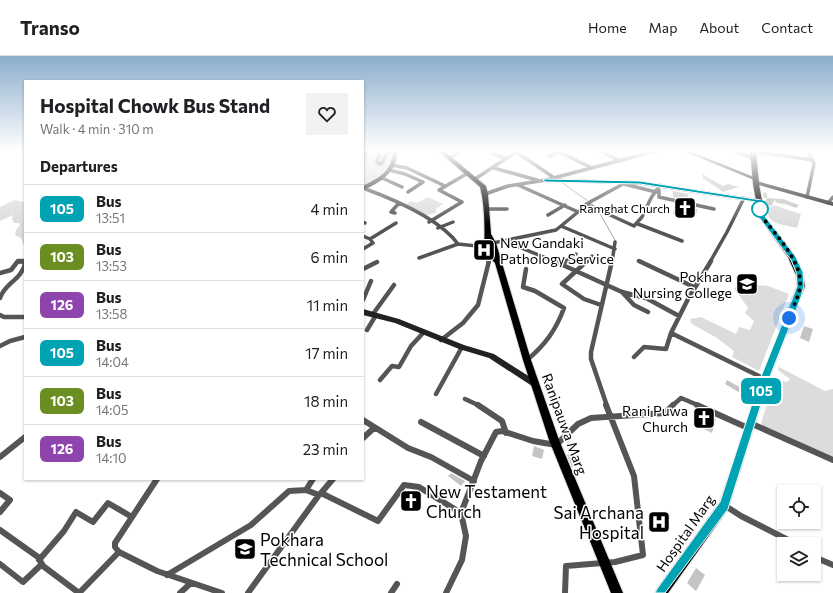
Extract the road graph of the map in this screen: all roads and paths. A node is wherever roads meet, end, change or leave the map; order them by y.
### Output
1 (385, 175) edge
2 (407, 175) edge
3 (422, 175) edge
4 (464, 175) edge
5 (470, 175) edge
6 (482, 175) edge
7 (518, 175) edge
8 (550, 175) edge
9 (563, 175) edge
10 (743, 175) edge
11 (756, 175) edge
12 (812, 175) edge
13 (559, 176) junction
14 (553, 177) junction
15 (382, 178) junction
16 (475, 179) junction
17 (546, 180) junction
18 (538, 181) junction
19 (757, 181) junction
20 (566, 182) junction
21 (624, 183) junction
22 (517, 184) junction
23 (660, 185) junction
24 (445, 186) junction
25 (364, 187) edge
26 (402, 187) dead end
27 (364, 188) edge
28 (657, 191) junction
29 (408, 192) dead end
30 (486, 194) junction
31 (807, 197) junction
32 (833, 197) edge
33 (744, 198) junction
34 (758, 201) junction
35 (399, 203) junction
36 (586, 204) junction
37 (831, 204) edge
38 (565, 205) junction
39 (714, 208) dead end
40 (486, 209) junction
41 (507, 209) dead end
42 (576, 211) junction
43 (394, 213) dead end
44 (548, 215) dead end
45 (429, 222) junction
46 (453, 222) dead end
47 (396, 223) dead end
48 (638, 224) junction
49 (561, 226) junction
50 (438, 228) junction
51 (488, 234) junction
52 (364, 236) edge
53 (370, 239) junction
54 (504, 241) junction
55 (682, 241) dead end
56 (615, 242) dead end
57 (493, 243) junction
58 (458, 244) junction
59 (486, 247) junction
60 (364, 248) edge
61 (615, 249) junction
62 (576, 254) dead end
63 (592, 256) dead end
64 (419, 258) dead end
65 (494, 258) junction
66 (639, 261) dead end
67 (377, 262) dead end
68 (24, 263) edge
69 (562, 264) junction
70 (364, 268) edge
71 (526, 269) dead end
72 (576, 270) junction
73 (0, 273) edge
74 (371, 281) dead end
75 (394, 285) dead end
76 (606, 286) junction
77 (694, 287) junction
78 (622, 292) junction
79 (0, 298) edge
80 (364, 298) edge
81 (601, 305) junction
82 (364, 312) edge
83 (648, 312) dead end
84 (375, 314) junction
85 (0, 315) edge
86 (679, 316) junction
87 (24, 317) edge
88 (367, 330) dead end
89 (424, 332) junction
90 (671, 333) junction
91 (24, 337) edge
92 (441, 340) junction
93 (0, 346) edge
94 (462, 348) junction
95 (634, 357) dead end
96 (527, 360) junction
97 (765, 379) junction
98 (380, 380) dead end
99 (535, 384) junction
100 (436, 394) dead end
101 (465, 399) dead end
102 (610, 416) junction
103 (364, 421) edge
104 (421, 422) dead end
105 (749, 425) junction
106 (374, 428) junction
107 (506, 433) junction
108 (364, 437) edge
109 (24, 438) edge
110 (556, 445) junction
111 (484, 456) junction
112 (0, 457) edge
113 (833, 460) edge
114 (156, 480) edge
115 (312, 480) edge
116 (332, 480) edge
117 (474, 481) junction
118 (306, 490) junction
119 (0, 493) edge
120 (320, 494) junction
121 (724, 505) junction
122 (0, 512) edge
123 (461, 513) junction
124 (132, 517) junction
125 (0, 530) edge
126 (782, 537) edge
127 (119, 552) junction
128 (821, 560) edge
129 (40, 562) junction
130 (606, 563) junction
131 (0, 564) edge
132 (833, 564) edge
133 (167, 576) junction
134 (191, 582) junction
135 (397, 584) dead end
136 (79, 593) edge
137 (180, 593) edge
138 (222, 593) edge
139 (248, 593) edge
140 (391, 593) edge
141 (446, 593) edge
142 (565, 593) edge
143 (617, 593) edge
144 (661, 593) edge

1 - 15 main road
2 - 29 street
3 - 24 street
4 - 24 street
5 - 16 main road
6 - 16 street
7 - 18 street
8 - 14 street
9 - 13 street
10 - 19 main road
11 - 19 main road, Hospital Marg
12 - 31 street
13 - 14 street
13 - 20 street
14 - 17 street
15 - 25 main road
15 - 26 street
16 - 30 main road
17 - 18 street
17 - 20 street
18 - 22 street
19 - 31 main road
19 - 34 main road, Hospital Marg
20 - 21 street
21 - 23 street
21 - 28 street
21 - 36 street
22 - 30 street
22 - 38 street
23 - 28 street
23 - 33 street
24 - 45 street
27 - 35 street
28 - 39 street
28 - 48 street
30 - 40 main road
31 - 37 main road
32 - 37 street
33 - 34 street
33 - 77 street
34 - 97 main road, Hospital Marg
35 - 43 street
35 - 45 street
36 - 42 street
36 - 48 street
38 - 42 street
38 - 44 street
40 - 41 street
40 - 51 main road
42 - 49 street
45 - 50 street
46 - 50 street
47 - 53 street
48 - 55 street
49 - 54 street
49 - 61 street
50 - 58 street
51 - 57 main road
51 - 59 main road
52 - 53 street
53 - 60 street
54 - 57 street
54 - 69 street
56 - 61 street
57 - 65 main road
58 - 59 street
58 - 64 street
59 - 65 main road
61 - 76 street
62 - 69 street
63 - 72 street
65 - 92 street
65 - 96 main road, Ranipauwa Marg
66 - 77 street
67 - 70 street
68 - 73 street
68 - 79 street
69 - 72 street
71 - 96 street
72 - 76 street
72 - 81 street
74 - 80 street
75 - 84 street
76 - 78 street
76 - 81 street
77 - 86 street
78 - 83 street
78 - 86 street
81 - 102 street
82 - 84 main road
84 - 88 street
84 - 89 main road
85 - 87 street
86 - 90 street
89 - 92 main road
89 - 98 street
90 - 95 street
90 - 97 street
91 - 93 street
92 - 94 main road
94 - 99 main road
94 - 100 street
96 - 99 main road, Ranipauwa Marg
97 - 105 main road, Hospital Marg
99 - 110 main road, Ranipauwa Marg
101 - 107 street
102 - 105 street
102 - 110 street
102 - 130 street
103 - 106 street
104 - 111 street
105 - 113 street
105 - 121 main road, Hospital Marg
106 - 108 street
106 - 117 street
107 - 110 street
107 - 111 street
109 - 112 street
110 - 130 main road, Ranipauwa Marg
111 - 117 street
114 - 124 street
115 - 118 street
116 - 120 street
117 - 123 street
118 - 120 street
118 - 133 street
119 - 122 street
120 - 123 street
120 - 139 street
121 - 126 street
121 - 144 main road, Hospital Marg
123 - 141 street
124 - 127 street
124 - 129 street
125 - 129 street
127 - 133 street
127 - 136 street
128 - 132 street
129 - 131 street
129 - 136 street
130 - 142 street
130 - 143 main road, Ranipauwa Marg
133 - 134 street
134 - 137 street
134 - 138 street
135 - 140 street

